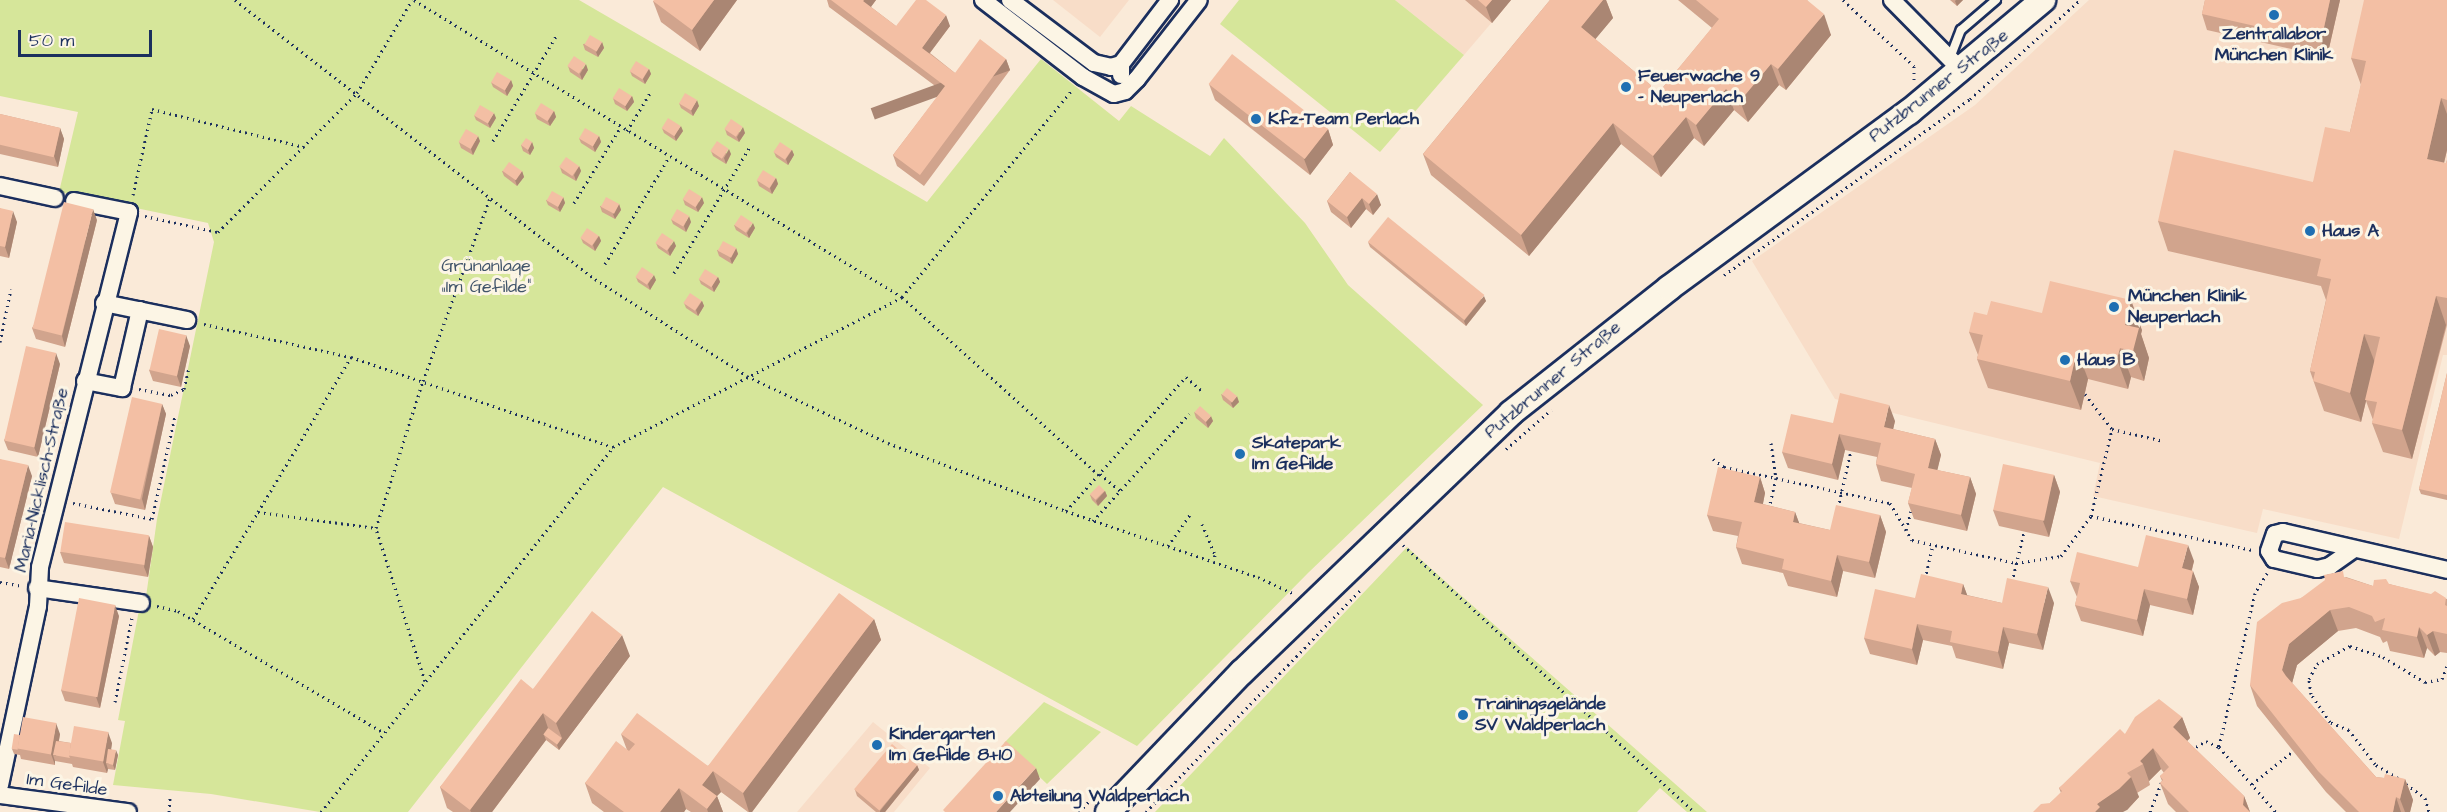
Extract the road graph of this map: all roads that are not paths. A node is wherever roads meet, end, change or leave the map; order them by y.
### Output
1 (983, 0) edge
2 (1010, 0) edge
3 (1170, 0) edge
4 (1199, 0) edge
5 (1892, 0) edge
6 (1996, 0) edge
7 (2043, 0) edge
8 (1121, 64) junction
9 (1956, 64) junction
10 (1137, 79) junction
11 (0, 186) edge
12 (56, 198) dead end
13 (74, 201) dead end
14 (104, 303) junction
15 (140, 310) junction
16 (187, 320) road end
17 (85, 381) junction
18 (2354, 549) junction
19 (2447, 570) edge
20 (37, 588) junction
21 (138, 602) road end
22 (0, 785) edge
23 (0, 795) edge
24 (128, 812) edge
25 (1108, 812) edge

1 - 10 street
2 - 8 street
3 - 8 street
4 - 10 street
5 - 9 street
6 - 9 lane, Putzbrunner Straße
7 - 9 main road, Putzbrunner Straße
8 - 10 street
9 - 25 main road, Putzbrunner Straße
11 - 12 street
13 - 14 street, Maria-Nicklisch-Straße
14 - 15 street
14 - 17 street, Maria-Nicklisch-Straße
15 - 16 street
15 - 17 street, Maria-Nicklisch-Straße
17 - 20 street, Maria-Nicklisch-Straße
18 - 18 street
18 - 19 street
20 - 21 street, Maria-Nicklisch-Straße
20 - 22 street, Maria-Nicklisch-Straße
23 - 24 street, Im Gefilde

